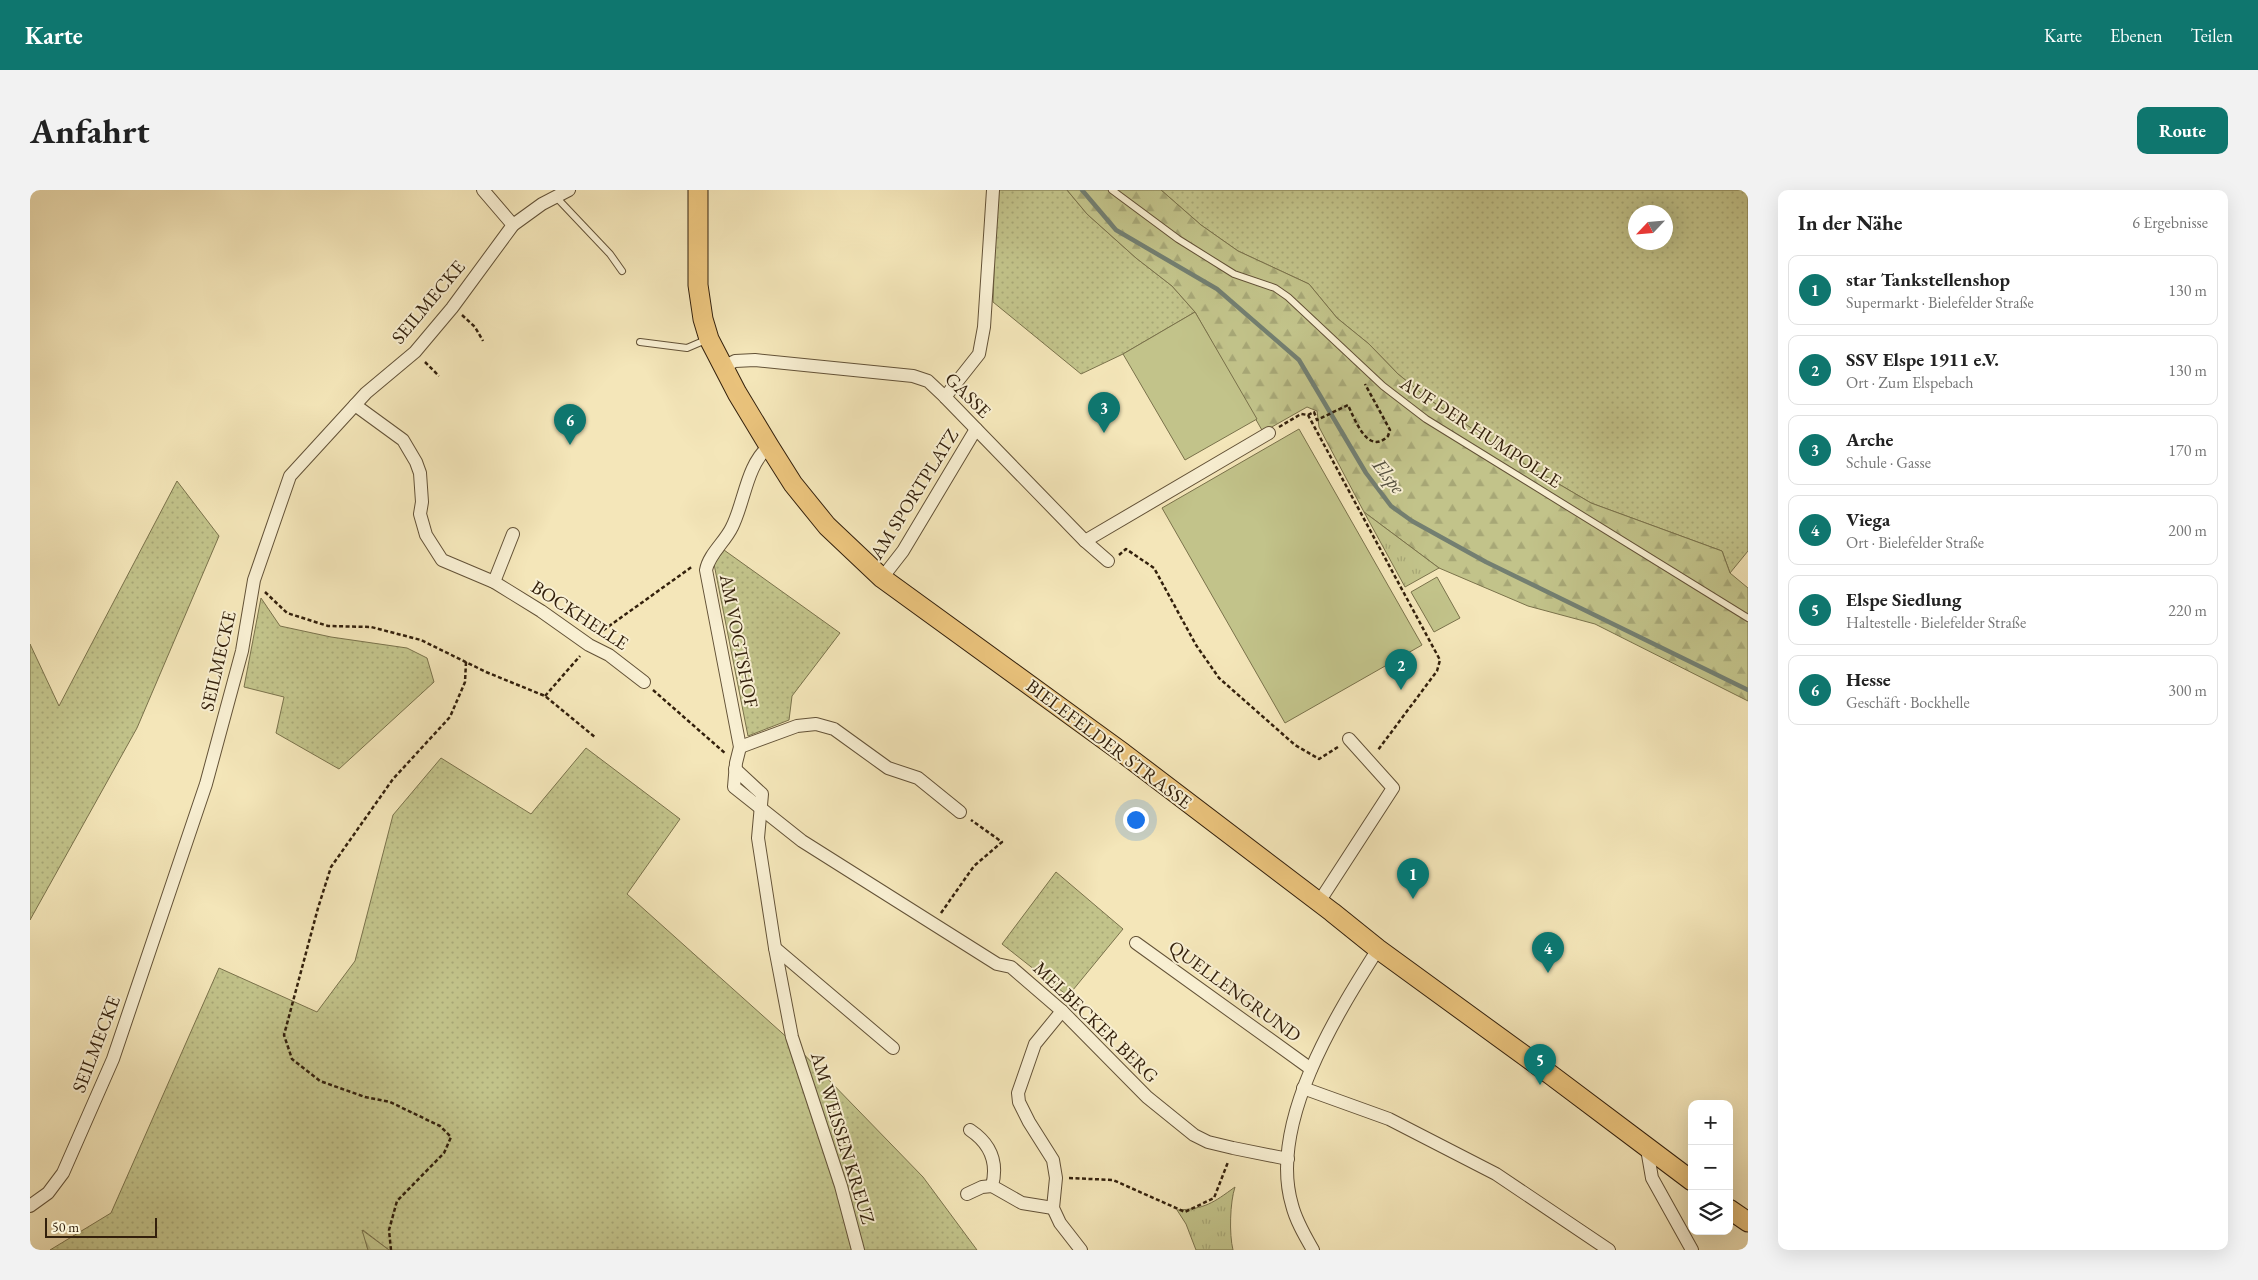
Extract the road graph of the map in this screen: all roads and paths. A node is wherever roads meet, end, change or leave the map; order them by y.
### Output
1 (483, 190) edge
2 (569, 190) edge
3 (698, 190) edge
4 (993, 190) edge
5 (1112, 190) edge
6 (556, 197) junction
7 (513, 225) junction
8 (622, 271) dead end
9 (466, 318) dead end
10 (709, 339) junction
11 (483, 341) dead end
12 (640, 342) dead end
13 (414, 352) junction
14 (1358, 364) junction
15 (723, 367) junction
16 (439, 376) dead end
17 (945, 397) junction
18 (355, 405) junction
19 (1308, 415) junction
20 (976, 429) junction
21 (1269, 433) joint
22 (769, 446) junction
23 (513, 534) dead end
24 (1085, 541) junction
25 (1108, 561) joint
26 (708, 562) junction
27 (882, 578) junction
28 (254, 580) junction
29 (494, 582) junction
30 (1748, 618) edge
31 (589, 645) junction
32 (466, 662) junction
33 (644, 682) joint
34 (545, 696) junction
35 (596, 738) dead end
36 (1350, 739) joint
37 (740, 747) junction
38 (1370, 761) junction
39 (735, 766) junction
40 (761, 809) junction
41 (960, 812) joint
42 (1319, 902) junction
43 (935, 923) junction
44 (1136, 942) dead end
45 (775, 948) junction
46 (1378, 948) junction
47 (1062, 1011) junction
48 (893, 1048) dead end
49 (1311, 1069) junction
50 (1303, 1088) junction
51 (970, 1130) dead end
52 (1233, 1148) junction
53 (1647, 1149) junction
54 (1288, 1159) junction
55 (1056, 1178) junction
56 (1688, 1178) edge
57 (992, 1186) junction
58 (967, 1194) dead end
59 (30, 1206) edge
60 (1053, 1208) junction
61 (1733, 1212) edge
62 (1748, 1222) edge
63 (392, 1250) edge
64 (858, 1250) edge
65 (1081, 1250) edge
66 (1313, 1250) edge
67 (1609, 1250) edge
68 (1692, 1250) edge

1 - 7 street
2 - 6 street, SEILMECKE
3 - 10 main road, BIELEFELDER STRASSE
4 - 17 street
5 - 14 lane, AUF DER HUMPOLLE
6 - 7 street, SEILMECKE
6 - 8 lane
7 - 13 street, SEILMECKE
9 - 11 path
10 - 12 lane
10 - 15 main road, BIELEFELDER STRASSE
13 - 16 path
13 - 18 street, SEILMECKE
14 - 19 path
14 - 30 lane, AUF DER HUMPOLLE
15 - 17 street, GASSE
15 - 22 main road, BIELEFELDER STRASSE
17 - 20 street, GASSE
18 - 28 street, SEILMECKE
18 - 29 street, BOCKHELLE
19 - 21 path
19 - 38 path
20 - 24 street, GASSE
20 - 27 street, AM SPORTPLATZ
21 - 24 street
22 - 26 street, AM VOGTSHOF
22 - 27 main road, BIELEFELDER STRASSE
23 - 29 street
24 - 25 street, GASSE
25 - 36 path
26 - 31 path
26 - 37 street, AM VOGTSHOF
27 - 42 main road, BIELEFELDER STRASSE
28 - 32 path
28 - 59 street, SEILMECKE
29 - 31 street, BOCKHELLE
31 - 33 street, BOCKHELLE
31 - 34 path
32 - 34 path
32 - 63 path
33 - 39 path
34 - 35 path
36 - 38 street
37 - 39 street, AM VOGTSHOF
37 - 41 street
38 - 42 street
39 - 40 street, AM VOGTSHOF
40 - 43 street, MELBECKER BERG
40 - 45 street
41 - 43 path
42 - 46 main road, BIELEFELDER STRASSE
43 - 47 street, MELBECKER BERG
44 - 49 street, QUELLENGRUND
45 - 48 street
45 - 64 street, AM WEISSEN KREUZ
46 - 49 street
46 - 53 main road, BIELEFELDER STRASSE
47 - 52 street, MELBECKER BERG
47 - 55 street
49 - 50 street
50 - 54 street
50 - 67 street
51 - 57 street
52 - 54 street, MELBECKER BERG
52 - 55 path
53 - 56 main road, BIELEFELDER STRASSE
53 - 68 street
54 - 66 street
55 - 60 street
57 - 58 street
57 - 60 street
60 - 65 street
61 - 62 main road

